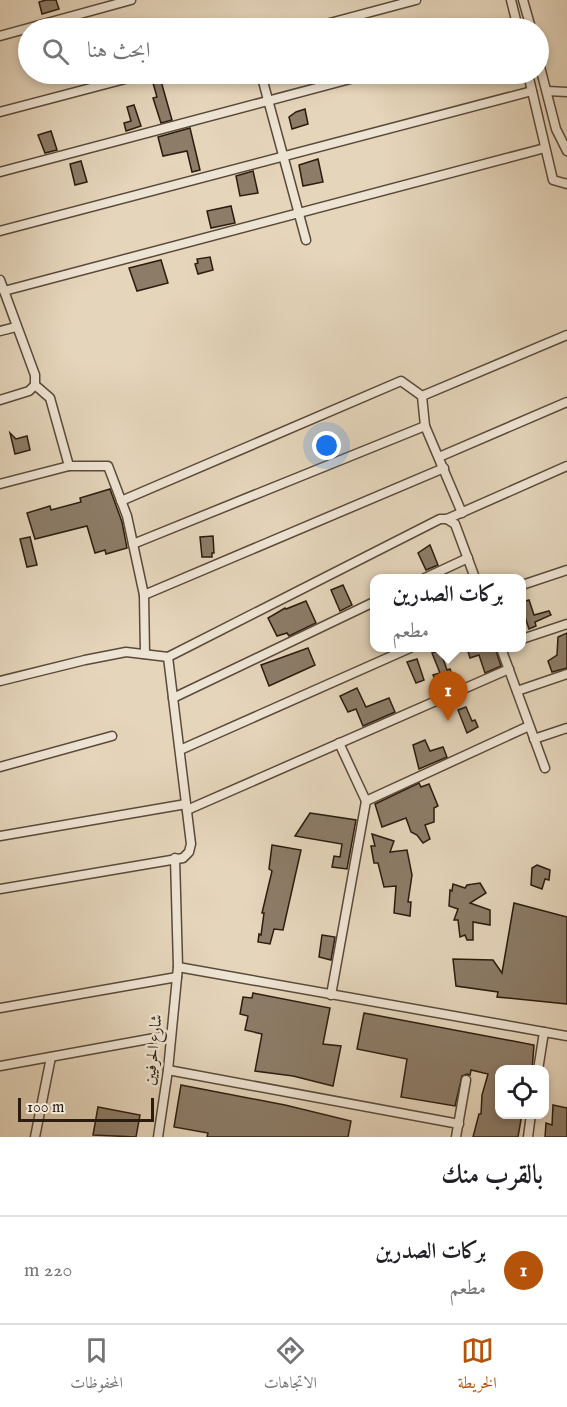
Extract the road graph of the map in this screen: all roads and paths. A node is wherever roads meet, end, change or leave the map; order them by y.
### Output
1 (131, 0) edge
2 (416, 0) edge
3 (511, 0) edge
4 (523, 0) edge
5 (66, 18) edge
6 (348, 18) edge
7 (516, 18) edge
8 (528, 18) edge
9 (18, 31) edge
10 (0, 36) edge
11 (106, 84) edge
12 (264, 84) edge
13 (330, 84) edge
14 (530, 84) edge
15 (545, 84) edge
16 (547, 90) junction
17 (532, 91) junction
18 (567, 92) edge
19 (268, 100) junction
20 (0, 112) edge
21 (556, 129) junction
22 (567, 130) edge
23 (545, 148) junction
24 (567, 151) edge
25 (284, 158) junction
26 (0, 172) edge
27 (567, 184) edge
28 (298, 213) junction
29 (0, 231) edge
30 (306, 240) dead end
31 (0, 280) edge
32 (4, 291) junction
33 (16, 327) junction
34 (0, 331) edge
35 (567, 335) edge
36 (35, 385) junction
37 (422, 396) junction
38 (0, 400) edge
39 (567, 402) edge
40 (425, 426) junction
41 (439, 457) junction
42 (69, 466) junction
43 (567, 466) edge
44 (444, 468) junction
45 (0, 484) edge
46 (122, 501) junction
47 (462, 513) junction
48 (447, 519) junction
49 (133, 544) junction
50 (468, 558) junction
51 (567, 570) edge
52 (435, 574) edge
53 (473, 574) edge
54 (526, 584) edge
55 (144, 594) junction
56 (370, 604) edge
57 (567, 624) edge
58 (526, 638) edge
59 (401, 652) edge
60 (502, 652) edge
61 (145, 654) junction
62 (168, 657) junction
63 (508, 669) junction
64 (567, 674) edge
65 (0, 681) edge
66 (517, 691) junction
67 (173, 698) junction
68 (529, 726) junction
69 (567, 728) edge
70 (112, 735) dead end
71 (534, 739) junction
72 (339, 743) junction
73 (180, 750) junction
74 (0, 767) edge
75 (545, 768) dead end
76 (366, 801) junction
77 (187, 807) junction
78 (0, 836) edge
79 (175, 858) junction
80 (0, 889) edge
81 (178, 967) junction
82 (177, 977) junction
83 (331, 994) junction
84 (0, 1008) edge
85 (544, 1032) junction
86 (171, 1035) junction
87 (567, 1036) edge
88 (51, 1057) junction
89 (0, 1065) edge
90 (539, 1065) edge
91 (168, 1070) junction
92 (466, 1080) dead end
93 (530, 1119) edge
94 (459, 1124) junction
95 (35, 1137) edge
96 (158, 1137) edge
97 (456, 1137) edge
98 (528, 1137) edge

1 - 5 street
2 - 6 street
3 - 7 street
4 - 8 street
9 - 10 street
11 - 20 street
12 - 19 street
13 - 19 street
14 - 17 street
15 - 16 street
16 - 18 street
16 - 21 street
17 - 23 street
17 - 25 street
19 - 25 street
19 - 26 street
21 - 22 street
21 - 24 street
23 - 27 street
23 - 28 street
25 - 28 street
25 - 29 street
28 - 30 street
28 - 32 street
31 - 32 street
32 - 33 street
33 - 34 street
33 - 36 street
35 - 37 street
36 - 38 street
36 - 42 street
37 - 40 street
37 - 46 street
39 - 41 street
40 - 41 street
40 - 49 street
41 - 44 street
42 - 45 street
42 - 46 street
43 - 47 street
44 - 47 street
44 - 55 street
46 - 49 street
47 - 48 street
48 - 50 street
48 - 62 street
49 - 55 street
50 - 52 street
50 - 53 street
51 - 54 street
55 - 61 street
56 - 67 street
57 - 58 street
59 - 73 street
60 - 63 street
61 - 62 street
61 - 65 street
62 - 67 street
63 - 66 street
63 - 72 street
64 - 66 street
66 - 68 street
67 - 73 street
68 - 71 street
68 - 76 street
69 - 71 street
70 - 74 street
71 - 75 street
72 - 76 street
72 - 77 street
73 - 77 street
76 - 83 street
77 - 78 street
77 - 79 street
79 - 80 street
79 - 81 street, شارع الحرفيين
81 - 82 street, شارع الحرفيين
81 - 83 street
82 - 84 street
82 - 86 street, شارع الحرفيين
83 - 85 street
85 - 87 street
85 - 90 street
86 - 88 street
86 - 91 street, شارع الحرفيين
88 - 89 street
88 - 95 street
91 - 94 street
91 - 96 street, شارع الحرفيين
92 - 94 street
93 - 98 street
94 - 97 street

